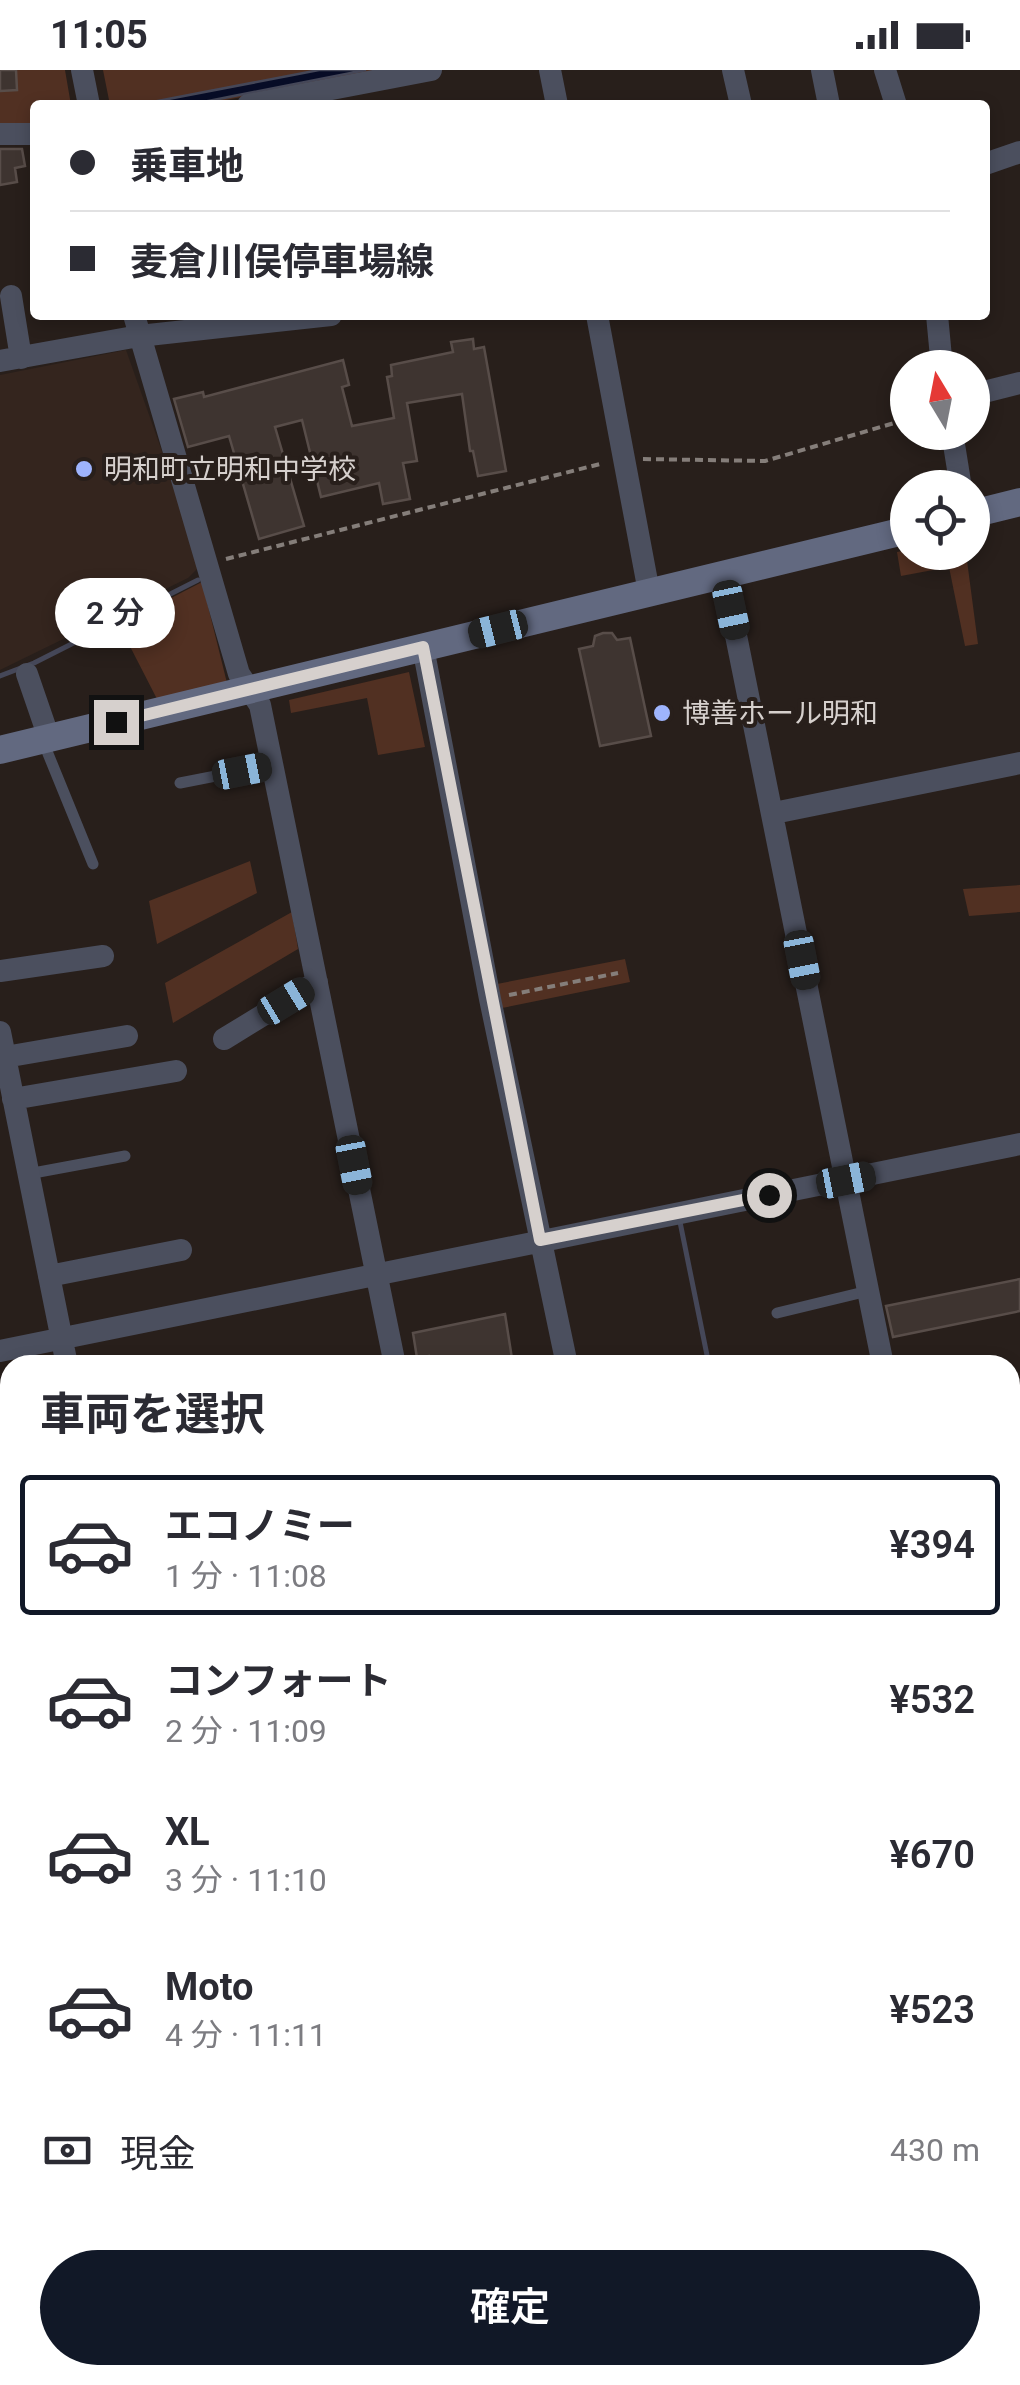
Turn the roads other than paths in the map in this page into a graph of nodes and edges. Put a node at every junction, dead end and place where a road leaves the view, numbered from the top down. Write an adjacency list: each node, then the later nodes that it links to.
1 (82, 70): 7 (street)
2 (431, 70): 8 (street)
3 (550, 70): 9 (street)
4 (733, 70): 10 (street)
5 (822, 70): 11 (street)
6 (885, 70): 12 (street)
7 (88, 100)
8 (274, 100)
9 (556, 100)
10 (740, 100)
11 (828, 100)
12 (894, 100)
13 (0, 134): 14 (street)
14 (30, 134)
15 (1020, 152): 16 (street)
16 (990, 162)
17 (10, 296): 23 (street)
18 (243, 320): 21 (street)
19 (598, 320): 30 (street)
20 (937, 320): 22 (street)
21 (136, 326): 23 (street); 33 (street)
22 (940, 350)
23 (10, 359)
24 (1020, 383): 25 (street)
25 (990, 390)
26 (1020, 502): 27 (main road)
27 (990, 510)
28 (890, 534): 29 (main road)
29 (724, 576): 30 (main road); 39 (street)
30 (649, 592): 31 (main road)
31 (423, 647): 33 (main road); 53 (street)
32 (27, 674): 34 (street)
33 (250, 689): 34 (main road); 37 (street)
34 (46, 739): 35 (main road); 40 (lane)
35 (0, 750)
36 (1020, 763): 39 (street)
37 (272, 765): 38 (lane); 43 (street)
38 (180, 783)
39 (774, 813): 52 (street)
40 (93, 864)
41 (103, 956): 42 (street)
42 (0, 970)
43 (317, 982): 45 (street); 55 (street)
44 (128, 1036): 46 (street)
45 (224, 1039)
46 (2, 1044): 48 (street)
47 (176, 1071): 48 (street)
48 (14, 1099): 51 (street)
49 (1020, 1144): 52 (street)
50 (125, 1156): 51 (lane)
51 (28, 1174): 56 (street)
52 (846, 1180): 53 (street); 57 (street)
53 (540, 1240): 55 (street); 63 (street)
54 (181, 1250): 56 (street)
55 (376, 1275): 59 (street); 62 (street)
56 (49, 1276): 59 (street)
57 (868, 1291): 58 (lane); 64 (street)
58 (777, 1313)
59 (62, 1339): 60 (street); 61 (street)
60 (0, 1351)
61 (65, 1355)
62 (393, 1355)
63 (565, 1355)
64 (881, 1355)

